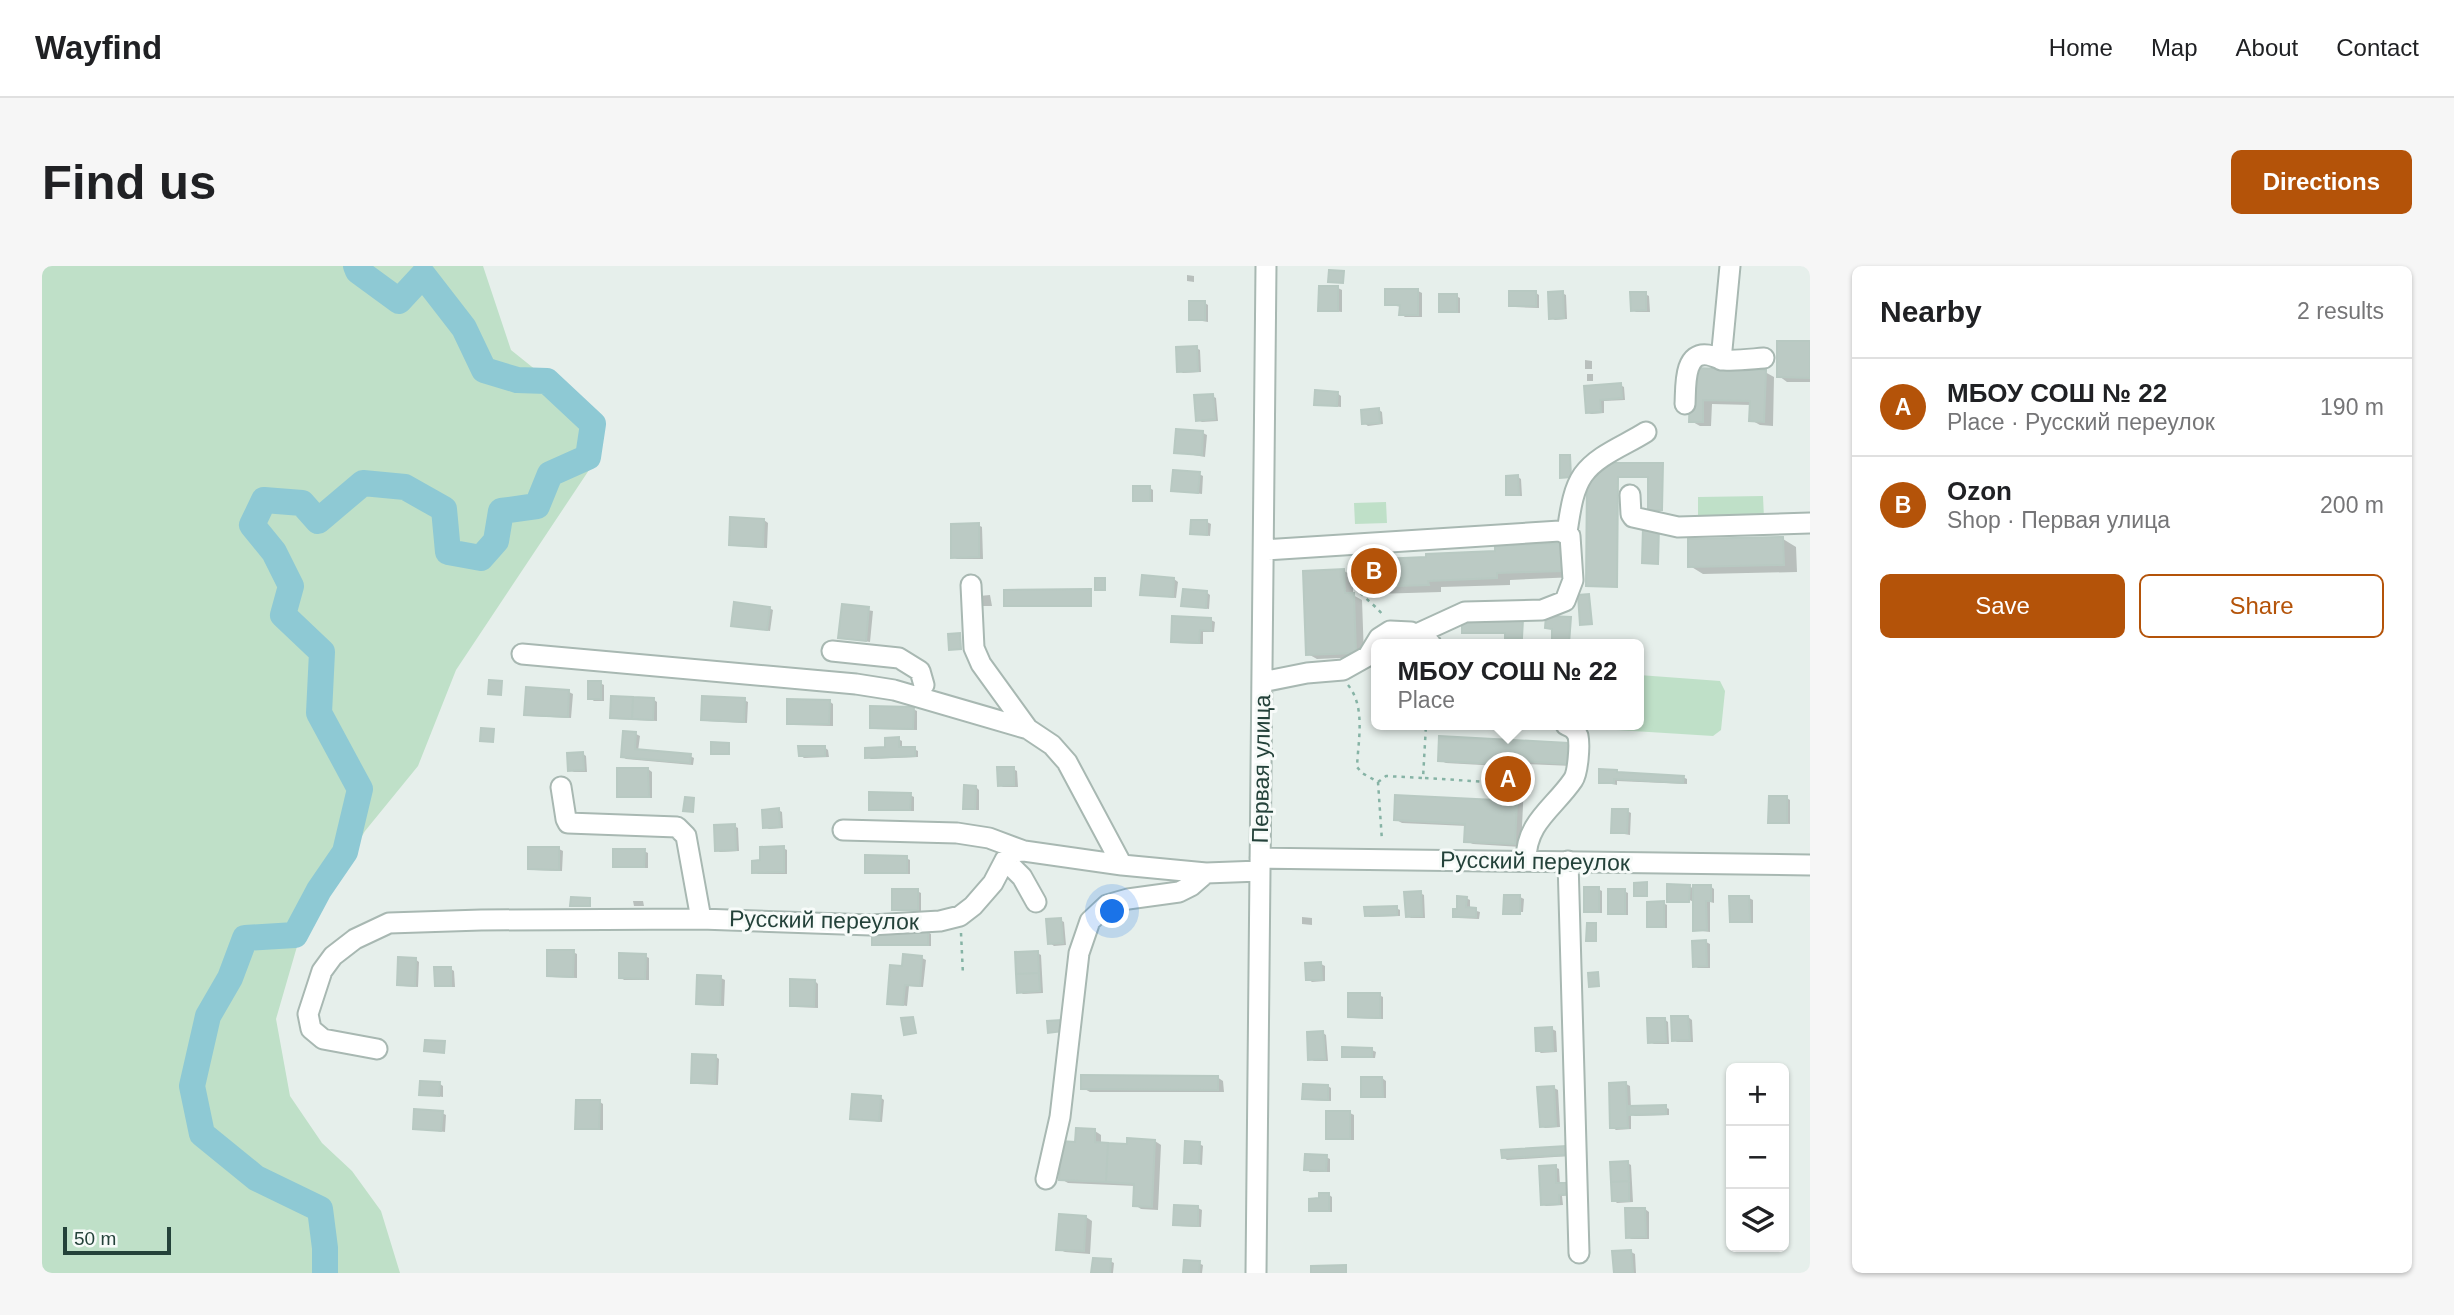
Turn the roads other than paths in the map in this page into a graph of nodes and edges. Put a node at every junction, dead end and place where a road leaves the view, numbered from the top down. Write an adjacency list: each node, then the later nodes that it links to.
1 (1266, 266): 10 (street, Первая улица)
2 (1730, 266): 4 (street)
3 (1764, 358): 4 (street)
4 (1721, 360): 5 (street)
5 (1685, 404)
6 (1646, 432): 9 (street)
7 (1630, 495): 8 (street)
8 (1810, 523)
9 (1567, 532): 10 (street); 13 (street)
10 (1264, 550): 17 (street, Первая улица)
11 (971, 585): 19 (street)
12 (1378, 639): 13 (street)
13 (1424, 639)
14 (832, 651): 18 (street)
15 (1371, 651): 17 (street)
16 (522, 654): 19 (street)
17 (1262, 682): 28 (street, Первая улица)
18 (924, 685)
19 (1028, 729): 27 (street)
20 (1575, 730): 25 (street)
21 (561, 787): 32 (street)
22 (843, 830): 23 (street, Русский переулок)
23 (1024, 851): 24 (street); 27 (street, Русский переулок)
24 (1005, 860): 31 (street); 32 (street, Русский переулок)
25 (1526, 860): 26 (street, Русский переулок); 28 (street, Русский переулок)
26 (1568, 861): 29 (street, Русский переулок); 35 (street)
27 (1122, 864): 30 (street, Русский переулок)
28 (1260, 864): 30 (street, Русский переулок); 36 (street, Первая улица)
29 (1810, 865)
30 (1206, 873): 34 (street)
31 (1036, 902)
32 (701, 919): 33 (street, Русский переулок)
33 (377, 1049)
34 (1046, 1179)
35 (1579, 1253)
36 (1256, 1273)

